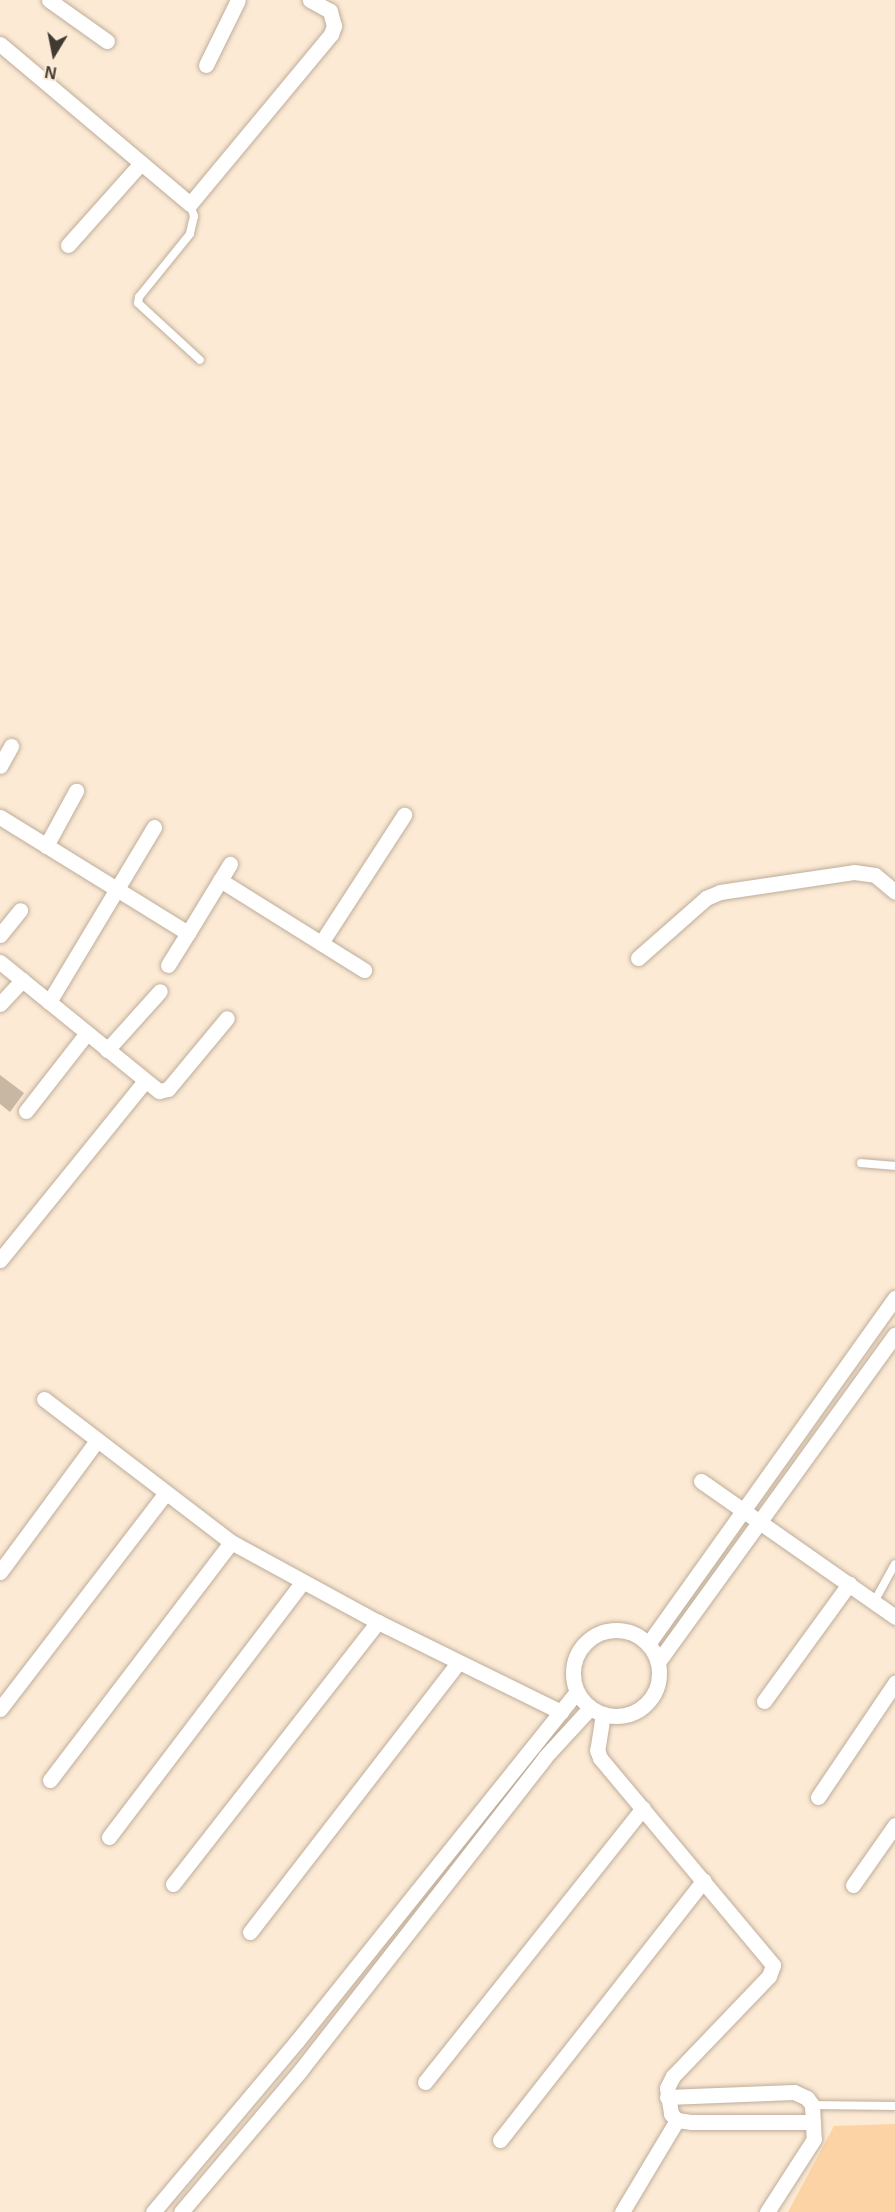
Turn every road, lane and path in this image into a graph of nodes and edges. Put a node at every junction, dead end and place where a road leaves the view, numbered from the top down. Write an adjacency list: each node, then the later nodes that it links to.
1 (49, 0): 4 (street)
2 (238, 0): 6 (street)
3 (310, 0): 8 (street)
4 (107, 41)
5 (0, 44): 7 (street)
6 (206, 65)
7 (141, 163): 8 (street); 9 (street)
8 (190, 204): 10 (lane)
9 (68, 245)
10 (200, 360)
11 (11, 746): 12 (street)
12 (0, 766)
13 (76, 791): 17 (street)
14 (404, 815): 24 (street)
15 (0, 817): 17 (street)
16 (154, 827): 31 (street)
17 (46, 846): 22 (street)
18 (230, 864): 19 (street)
19 (220, 880): 22 (street); 24 (street)
20 (895, 892): 25 (street)
21 (20, 910): 23 (street)
22 (188, 933): 27 (street)
23 (0, 935)
24 (321, 943): 28 (street)
25 (638, 958)
26 (0, 962): 29 (street)
27 (168, 965)
28 (363, 970)
29 (22, 980): 31 (street); 32 (street)
30 (160, 992): 35 (street)
31 (49, 1002): 34 (street)
32 (0, 1004)
33 (227, 1018): 36 (street)
34 (87, 1033): 35 (street); 37 (street)
35 (107, 1050): 36 (street)
36 (144, 1082): 40 (street)
37 (26, 1111)
38 (861, 1163): 39 (lane)
39 (895, 1166)
40 (0, 1260)
41 (895, 1298): 47 (street)
42 (895, 1335): 48 (street)
43 (44, 1399): 44 (street)
44 (96, 1442): 46 (street); 51 (street)
45 (701, 1481): 47 (street)
46 (165, 1494): 49 (street); 63 (street)
47 (744, 1510): 48 (street); 57 (street)
48 (762, 1524): 53 (street); 59 (street)
49 (231, 1542): 52 (street); 66 (street)
50 (895, 1564): 54 (lane)
51 (0, 1572)
52 (302, 1583): 56 (street); 70 (street)
53 (849, 1584): 54 (street); 62 (street)
54 (874, 1602): 55 (street)
55 (895, 1617)
56 (378, 1622): 58 (street); 72 (street)
57 (648, 1644): 59 (street); 61 (street)
58 (459, 1662): 65 (street); 74 (street)
59 (658, 1662): 64 (street)
60 (895, 1683): 67 (street)
61 (577, 1692): 64 (street); 65 (street)
62 (764, 1701)
63 (0, 1709)
64 (597, 1711): 68 (street); 83 (street)
65 (561, 1712): 82 (street)
66 (50, 1780)
67 (818, 1797)
68 (643, 1808): 71 (street); 75 (street)
69 (895, 1825): 73 (street)
70 (109, 1837)
71 (704, 1880): 76 (street); 81 (street)
72 (173, 1884)
73 (853, 1886)
74 (250, 1932)
75 (425, 2082)
76 (667, 2097): 77 (street); 79 (street)
77 (812, 2105): 78 (lane); 80 (street)
78 (895, 2106)
79 (677, 2120): 80 (street); 84 (street)
80 (813, 2122): 85 (street)
81 (500, 2140)
82 (153, 2212)
83 (181, 2212)
84 (622, 2212)
85 (767, 2212)

